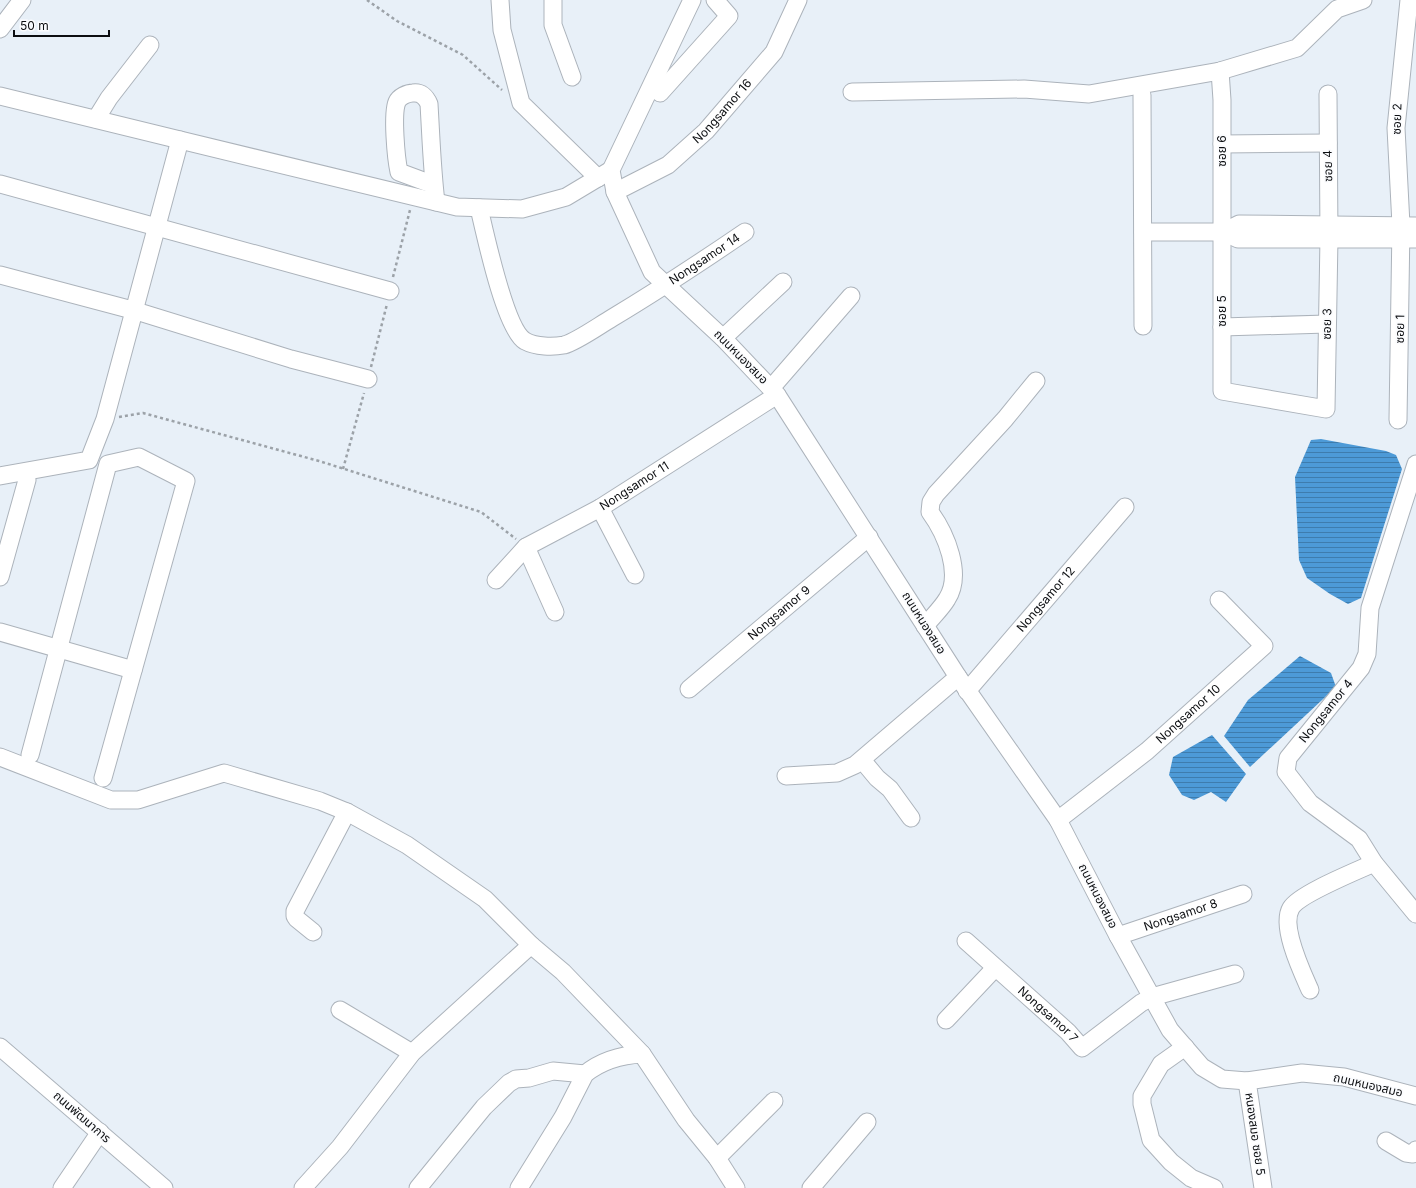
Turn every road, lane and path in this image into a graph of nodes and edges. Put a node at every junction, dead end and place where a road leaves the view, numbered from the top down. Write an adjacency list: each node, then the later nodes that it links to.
1 (22, 0): 10 (street)
2 (367, 0): 19 (path)
3 (500, 0): 19 (street)
4 (552, 0): 13 (street)
5 (715, 0): 15 (street)
6 (798, 0): 27 (street, Nongsamor 16)
7 (1363, 0): 12 (street)
8 (1409, 0): 36 (street, ซอย 2)
9 (689, 3): 24 (street)
10 (0, 29)
11 (150, 45): 20 (street)
12 (1220, 70): 14 (street); 23 (street, ซอย 6)
13 (572, 77)
14 (852, 92)
15 (660, 93)
16 (1328, 94): 22 (street, ซอย 4)
17 (1142, 95): 34 (street)
18 (0, 96): 20 (street)
19 (521, 103): 24 (street)
20 (96, 119): 21 (street)
21 (180, 140): 28 (street); 31 (street)
22 (1328, 143): 23 (street); 32 (street, ซอย 4)
23 (1222, 144): 35 (street, ซอย 6)
24 (605, 174): 27 (street, ถนนหนองสมอ); 30 (street)
25 (0, 184): 31 (street)
26 (434, 185): 26 (street); 29 (street)
27 (615, 192): 39 (street, ถนนหนองสมอ)
28 (414, 198): 29 (street); 40 (path)
29 (436, 202): 30 (street)
30 (479, 208): 39 (street, Nongsamor 14)
31 (158, 227): 40 (street); 42 (street)
32 (1329, 231): 35 (street); 36 (street); 43 (street, ซอย 3)
33 (745, 232): 39 (street, Nongsamor 14)
34 (1143, 232): 35 (street); 44 (street)
35 (1223, 232): 45 (street, ซอย 5)
36 (1409, 232): 52 (street, ซอย 1)
37 (0, 275): 42 (street)
38 (783, 282): 46 (street)
39 (666, 286): 46 (street, ถนนหนองสมอ)
40 (390, 291): 47 (path)
41 (851, 296): 49 (street, Nongsamor 11)
42 (136, 311): 47 (street); 51 (street)
43 (1327, 324): 45 (street); 50 (street, ซอย 3)
44 (1143, 326)
45 (1222, 326): 50 (street, ซอย 5)
46 (724, 338): 49 (street, ถนนหนองสมอ)
47 (368, 378): 54 (path)
48 (1036, 381): 66 (street)
49 (774, 391): 58 (street, Nongsamor 11); 59 (street, ถนนหนองสมอ)
50 (1222, 391)
51 (105, 419): 54 (path); 55 (street)
52 (1398, 420)
53 (1416, 464): 81 (street, Nongsamor 4)
54 (343, 469): 60 (path)
55 (0, 476)
56 (27, 480): 62 (street)
57 (1124, 507): 72 (street, Nongsamor 12)
58 (600, 508): 60 (street, Nongsamor 11); 61 (street)
59 (869, 537): 66 (street, ถนนหนองสมอ); 71 (street, Nongsamor 9)
60 (526, 547): 63 (street, Nongsamor 11); 65 (street)
61 (634, 576)
62 (0, 577)
63 (496, 580)
64 (1219, 600): 80 (street, Nongsamor 10)
65 (555, 612)
66 (925, 626): 70 (street, ถนนหนองสมอ)
67 (0, 632): 68 (street)
68 (59, 649): 69 (street); 69 (street); 73 (street)
69 (133, 670): 77 (street)
70 (958, 677): 72 (street, ถนนหนองสมอ); 75 (street)
71 (689, 689)
72 (968, 691): 80 (street, ถนนหนองสมอ)
73 (30, 755)
74 (0, 757): 78 (street)
75 (862, 760): 76 (street); 79 (street)
76 (786, 776)
77 (103, 778)
78 (347, 812): 84 (street); 87 (street)
79 (911, 818)
80 (1058, 820): 85 (street, ถนนหนองสมอ)
81 (1374, 863): 83 (street, Nongsamor 4); 90 (street)
82 (1243, 894): 85 (street, Nongsamor 8)
83 (1416, 914)
84 (313, 932)
85 (1118, 936): 91 (street, ถนนหนองสมอ)
86 (966, 941): 88 (street, Nongsamor 7)
87 (530, 945): 96 (street); 97 (street)
88 (995, 968): 91 (street, Nongsamor 7); 93 (street)
89 (1235, 974): 91 (street)
90 (1310, 990)
91 (1152, 997): 95 (street, ถนนหนองสมอ)
92 (340, 1010): 96 (street)
93 (946, 1020)
94 (0, 1047): 103 (street, ถนนพัฒนาการ)
95 (1185, 1047): 99 (street, ถนนหนองสมอ); 114 (street)
96 (412, 1052): 109 (street)
97 (642, 1054): 98 (street); 106 (street)
98 (585, 1074): 110 (street); 111 (street)
99 (1247, 1081): 100 (street, ถนนหนองสมอ); 115 (street, หนองสมอ ซอย 5)
100 (1416, 1096)
101 (774, 1101): 106 (street)
102 (867, 1122): 113 (street)
103 (100, 1132): 107 (street); 108 (street, ถนนพัฒนาการ)
104 (1386, 1141): 105 (street)
105 (1416, 1150)
106 (717, 1158): 112 (street)
107 (62, 1188)
108 (164, 1188)
109 (303, 1188)
110 (418, 1188)
111 (519, 1188)
112 (736, 1188)
113 (811, 1188)
114 (1214, 1188)
115 (1263, 1188)

